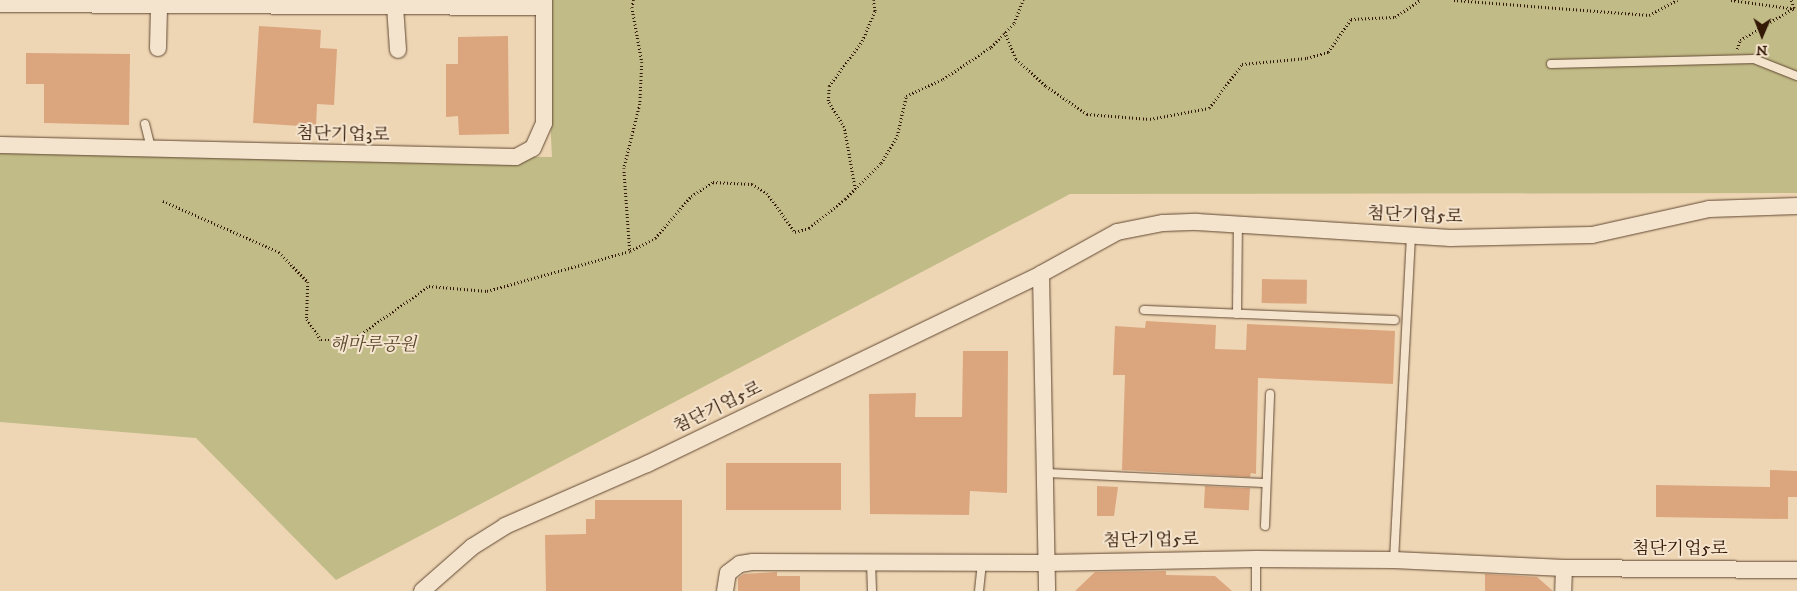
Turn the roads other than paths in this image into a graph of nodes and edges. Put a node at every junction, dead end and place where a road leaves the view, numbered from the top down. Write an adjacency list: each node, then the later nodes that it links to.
1 (394, 3): 2 (street); 4 (street); 6 (street)
2 (544, 3): 11 (street, 첨단기업3로)
3 (0, 4): 4 (street)
4 (159, 6): 5 (street)
5 (158, 48)
6 (398, 50)
7 (1551, 64): 8 (lane)
8 (1797, 76)
9 (145, 124): 11 (lane)
10 (0, 145): 11 (street, 첨단기업3로)
11 (151, 148)
12 (1797, 206): 14 (street, 첨단기업5로)
13 (1238, 224): 14 (street, 첨단기업5로); 15 (street, 첨단기업5로); 17 (lane)
14 (1411, 237): 25 (lane)
15 (1041, 274): 20 (street); 30 (street, 첨단기업5로)
16 (1144, 310): 17 (lane)
17 (1237, 314): 18 (lane)
18 (1394, 320)
19 (1270, 394): 21 (lane)
20 (1045, 473): 21 (lane); 27 (street)
21 (1265, 484): 22 (lane)
22 (1265, 526)
23 (1256, 558): 25 (street, 첨단기업5로); 27 (street, 첨단기업5로); 35 (lane)
24 (872, 560): 26 (street, 첨단기업5로); 31 (street, 첨단기업5로); 32 (lane)
25 (1394, 560): 28 (street, 첨단기업5로)
26 (982, 562): 27 (street, 첨단기업5로); 33 (lane)
27 (1046, 563): 34 (street)
28 (1564, 568): 29 (street, 첨단기업5로); 36 (street)
29 (1797, 570)
30 (422, 591)
31 (725, 591)
32 (872, 591)
33 (979, 591)
34 (1047, 591)
35 (1256, 591)
36 (1563, 591)

